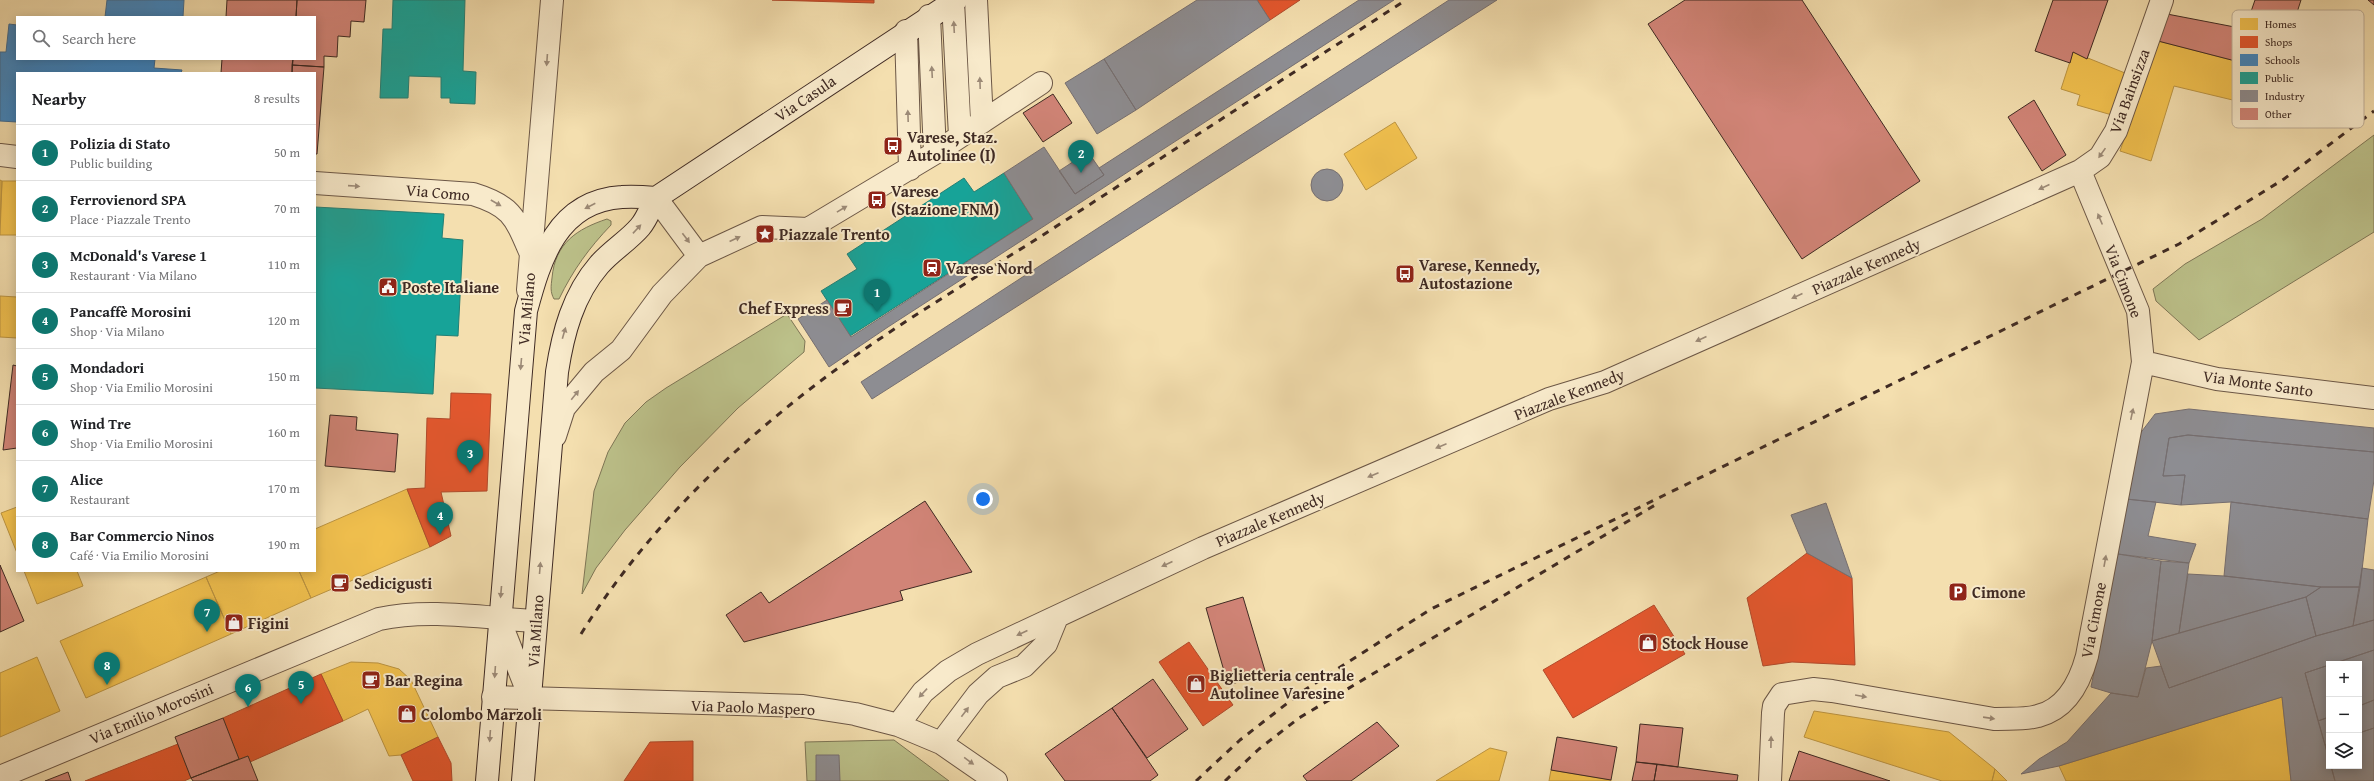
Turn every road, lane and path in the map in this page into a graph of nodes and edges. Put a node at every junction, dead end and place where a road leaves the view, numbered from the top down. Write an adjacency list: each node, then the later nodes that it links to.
1 (552, 0): 17 (street, Via Milano, one-way to 17)
2 (976, 0): 8 (street, one-way to 2)
3 (2162, 0): 14 (street, Via Bainsizza, one-way to 14)
4 (954, 1): 5 (street, Via Casula); 9 (street, one-way to 4)
5 (929, 16): 6 (street, Via Casula); 10 (street, one-way to 5)
6 (906, 31): 13 (street, one-way to 6); 16 (street, Via Casula)
7 (1041, 83): 8 (street)
8 (982, 122): 9 (street)
9 (960, 136): 10 (street)
10 (935, 153): 13 (street)
11 (0, 156): 12 (street)
12 (16, 157)
13 (910, 169): 18 (street, one-way to 13)
14 (2080, 171): 20 (street, Via Cimone, one-way to 14); 24 (street, Piazzale Kennedy, one-way to 24)
15 (316, 183): 17 (street, Via Como, one-way to 17)
16 (656, 198): 18 (street, one-way to 18); 19 (street, one-way to 19); 21 (street, Via Casula, one-way to 16)
17 (531, 255): 19 (street, Via Milano)
18 (699, 256): 23 (street, one-way to 18)
19 (526, 311): 25 (street, Via Milano, one-way to 25)
20 (2143, 362): 22 (street, Via Monte Santo); 35 (street, Via Cimone, one-way to 20)
21 (557, 372): 23 (street, Via Milano)
22 (2374, 398)
23 (549, 456): 26 (street, Via Milano, one-way to 23)
24 (1057, 617): 29 (street, Piazzale Kennedy, one-way to 29); 30 (street, one-way to 24)
25 (499, 619): 26 (street, Via Emilio Morosini); 27 (street, Via Milano, one-way to 27); 28 (street, Via Milano); 31 (street, Via Emilio Morosini)
26 (535, 621): 28 (street, Via Milano)
27 (493, 698): 28 (street, Via Paolo Maspero); 32 (street, Via Milano, one-way to 32)
28 (531, 700): 29 (street, Via Paolo Maspero); 33 (street, Via Milano)
29 (898, 725): 30 (street, Via Paolo Maspero)
30 (941, 743): 34 (street, Via Paolo Maspero, one-way to 34)
31 (0, 777)
32 (487, 781)
33 (523, 781)
34 (996, 781)
35 (1770, 781)

